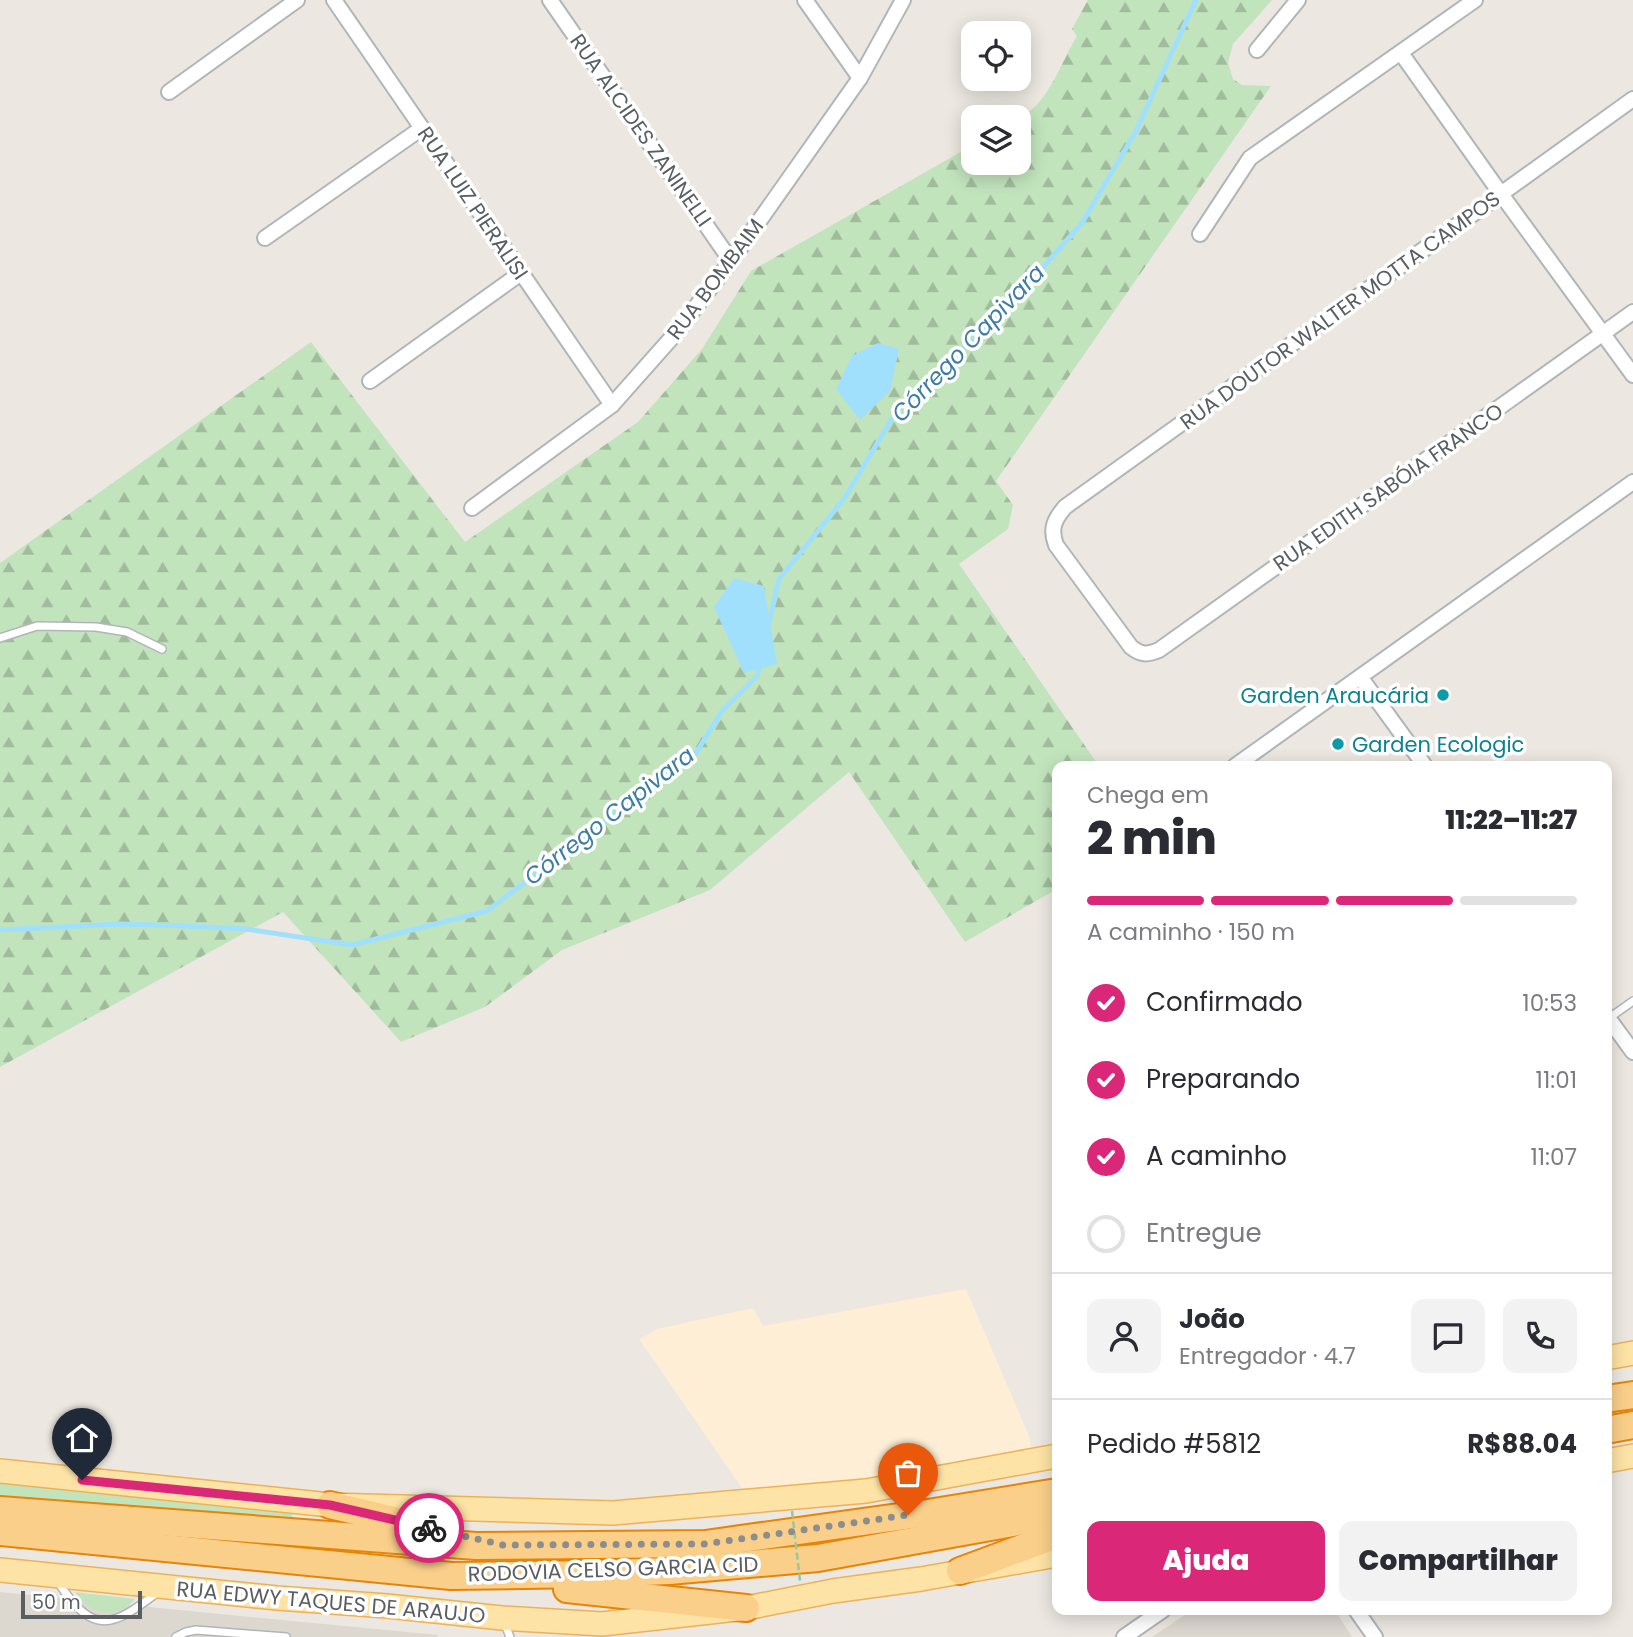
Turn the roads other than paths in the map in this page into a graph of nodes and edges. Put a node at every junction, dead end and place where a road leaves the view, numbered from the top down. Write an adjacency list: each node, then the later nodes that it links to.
1 (297, 0): 11 (street)
2 (334, 0): 13 (street, RUA LUIZ PIERALISI)
3 (550, 0): 17 (street, RUA ALCIDES ZANINELLI)
4 (805, 0): 10 (street)
5 (903, 0): 10 (street, RUA BOMBAIM)
6 (1298, 0): 8 (street)
7 (1475, 0): 9 (street)
8 (1257, 50)
9 (1401, 53): 14 (street); 15 (street)
10 (860, 78): 17 (street, RUA BOMBAIM)
11 (169, 92)
12 (1633, 99): 14 (street, RUA DOUTOR WALTER MOTTA CAMPOS)
13 (422, 128): 16 (street); 18 (street, RUA LUIZ PIERALISI)
14 (1500, 194): 20 (street); 28 (street, RUA DOUTOR WALTER MOTTA CAMPOS)
15 (1200, 234)
16 (265, 237)
17 (732, 261): 23 (street, RUA BOMBAIM)
18 (521, 273): 22 (street); 23 (street, RUA LUIZ PIERALISI)
19 (1633, 312): 20 (street, RUA EDITH SABÓIA FRANCO)
20 (1603, 334): 21 (street); 28 (street, RUA EDITH SABÓIA FRANCO)
21 (1633, 375)
22 (370, 381)
23 (612, 405): 25 (street, RUA BOMBAIM)
24 (1633, 482): 29 (street)
25 (472, 508)
26 (0, 638): 27 (lane)
27 (162, 649)
28 (1139, 653)
29 (1360, 678): 30 (street); 31 (street)
30 (1242, 761)
31 (1421, 761)
32 (1633, 1001): 33 (lane)
33 (1612, 1014)
34 (1612, 1022): 35 (street)
35 (1633, 1052)
36 (1633, 1353): 37 (main road)
37 (1612, 1357)
38 (1633, 1395): 39 (highway)
39 (1612, 1398)
40 (1633, 1425): 41 (highway)
41 (1612, 1429)
42 (1633, 1456): 44 (main road)
43 (1052, 1457): 47 (main road)
44 (1612, 1460)
45 (0, 1471): 47 (main road)
46 (1052, 1493): 52 (highway, RODOVIA CELSO GARCIA CID)
47 (330, 1505): 52 (highway)
48 (0, 1510): 52 (highway, RODOVIA CELSO GARCIA CID)
49 (1052, 1516): 57 (highway, RODOVIA CELSO GARCIA CID)
50 (0, 1532): 57 (highway, RODOVIA CELSO GARCIA CID)
51 (1052, 1537): 55 (highway)
52 (503, 1545)
53 (1052, 1556): 55 (main road, RUA EDWY TAQUES DE ARAUJO)
54 (0, 1570): 56 (main road, RUA EDWY TAQUES DE ARAUJO)
55 (960, 1571): 59 (main road, RUA EDWY TAQUES DE ARAUJO)
56 (54, 1576): 58 (main road, RUA EDWY TAQUES DE ARAUJO); 58 (lane)
57 (451, 1576): 59 (highway)
58 (165, 1587): 62 (main road, RUA EDWY TAQUES DE ARAUJO)
59 (747, 1608): 62 (main road, RUA EDWY TAQUES DE ARAUJO)
60 (1156, 1615): 65 (street)
61 (1359, 1615): 66 (street)
62 (506, 1628)
63 (176, 1637): 64 (lane)
64 (286, 1637)
65 (1124, 1637)
66 (1374, 1637)

